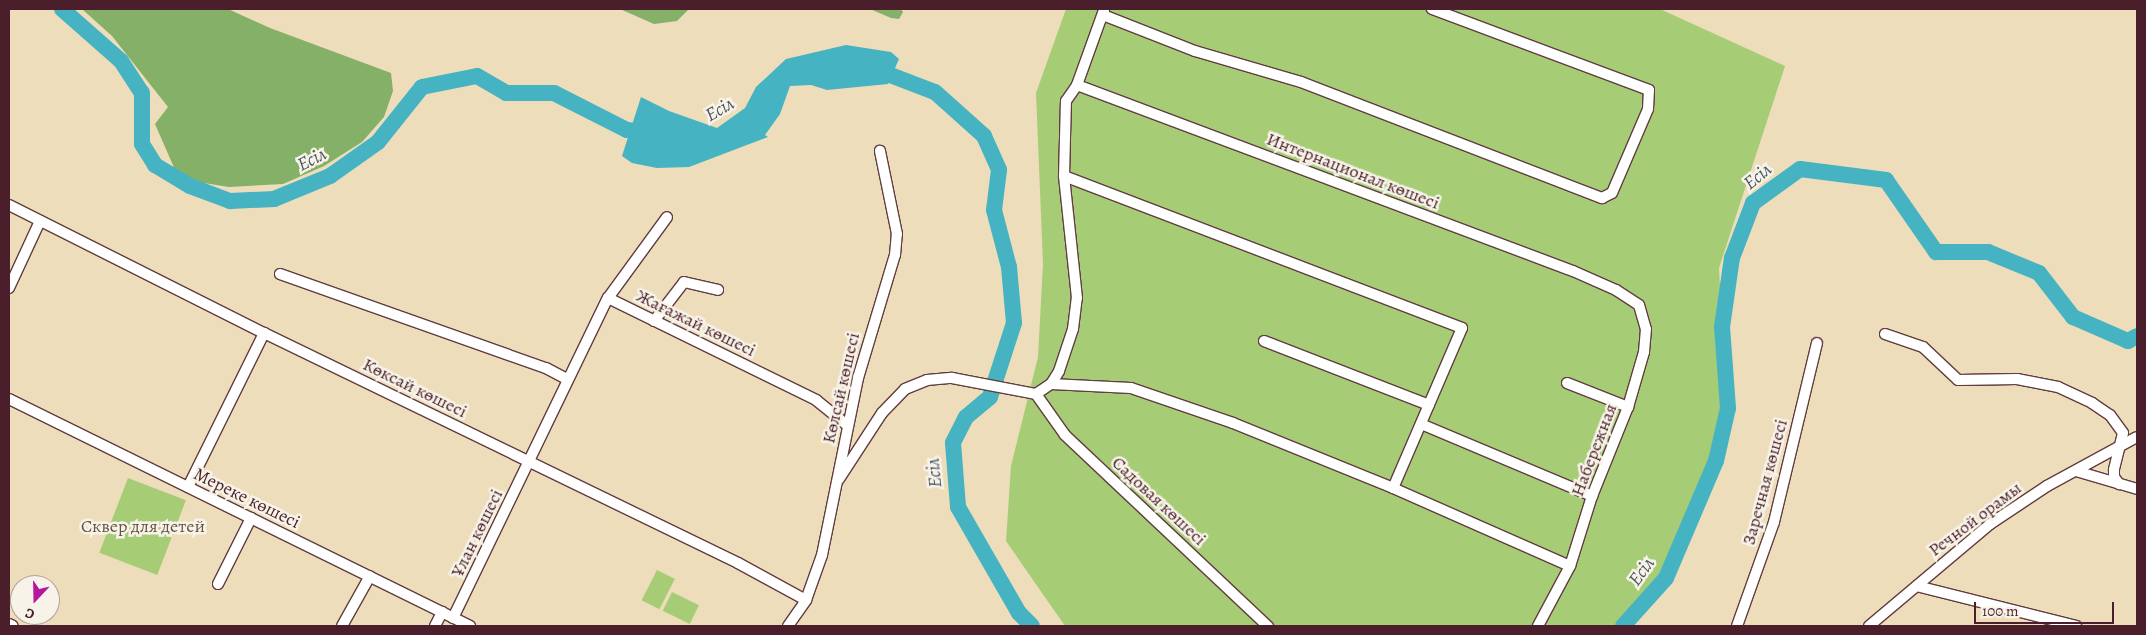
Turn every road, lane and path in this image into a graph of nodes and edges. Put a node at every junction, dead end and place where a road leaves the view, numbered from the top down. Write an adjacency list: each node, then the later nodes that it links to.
1 (1432, 9): 2 (street)
2 (1104, 12): 3 (street)
3 (1077, 85): 5 (street); 12 (street, Интернационал көшесі)
4 (880, 151): 27 (street, Көлсай көшесі)
5 (1064, 176): 20 (street); 24 (street)
6 (9, 205): 8 (street, Көксай көшесі)
7 (666, 217): 13 (street)
8 (40, 221): 10 (street); 15 (street, Көксай көшесі)
9 (280, 274): 19 (street)
10 (9, 288)
11 (718, 290): 14 (street)
12 (1616, 290): 25 (street, Набережная)
13 (608, 298): 14 (street, Жағажай көшесі); 19 (street, Жағажай көшесі)
14 (654, 320): 27 (street, Жағажай көшесі)
15 (264, 333): 30 (street, Көксай көшесі); 34 (street)
16 (1885, 334): 29 (street)
17 (1264, 340): 24 (street)
18 (1817, 344): 54 (street, Заречная көшесі)
19 (567, 379): 30 (street, Жағажай көшесі)
20 (1051, 384): 22 (street); 35 (street)
21 (1567, 384): 25 (street)
22 (1036, 394): 32 (street); 52 (street, Садовая көшесі)
23 (9, 399): 34 (street, Мереке көшесі)
24 (1429, 405): 26 (street)
25 (1628, 407): 37 (street, Набережная)
26 (1421, 424): 35 (street); 37 (street)
27 (847, 426): 32 (street, Көлсай көшесі)
28 (2137, 437): 29 (street, Речной орамы)
29 (2122, 445): 31 (street, Речной орамы); 33 (street)
30 (530, 462): 43 (street, Көксай көшесі); 45 (street, Ұлан көшесі)
31 (2076, 472): 33 (street); 42 (street, Речной орамы)
32 (840, 479): 43 (street, Көлсай көшесі)
33 (2119, 484): 36 (street)
34 (188, 487): 38 (street, Мереке көшесі)
35 (1393, 488): 39 (street)
36 (2137, 489)
37 (1592, 496): 39 (street, Набережная)
38 (251, 518): 40 (street, Мереке көшесі); 41 (street)
39 (1570, 566): 53 (street, Набережная)
40 (370, 576): 44 (street, Мереке көшесі); 48 (street)
41 (218, 584)
42 (1917, 586): 55 (street, Речной орамы); 56 (street)
43 (806, 600): 51 (street, Көлсай көшесі)
44 (442, 612): 45 (street, Мереке көшесі); 49 (street)
45 (453, 618): 50 (street, Мереке көшесі)
46 (9, 624): 47 (street)
47 (13, 626)
48 (342, 626)
49 (435, 626)
50 (470, 626)
51 (788, 626)
52 (1268, 626)
53 (1538, 626)
54 (1737, 626)
55 (1869, 626)
56 (2076, 626)

